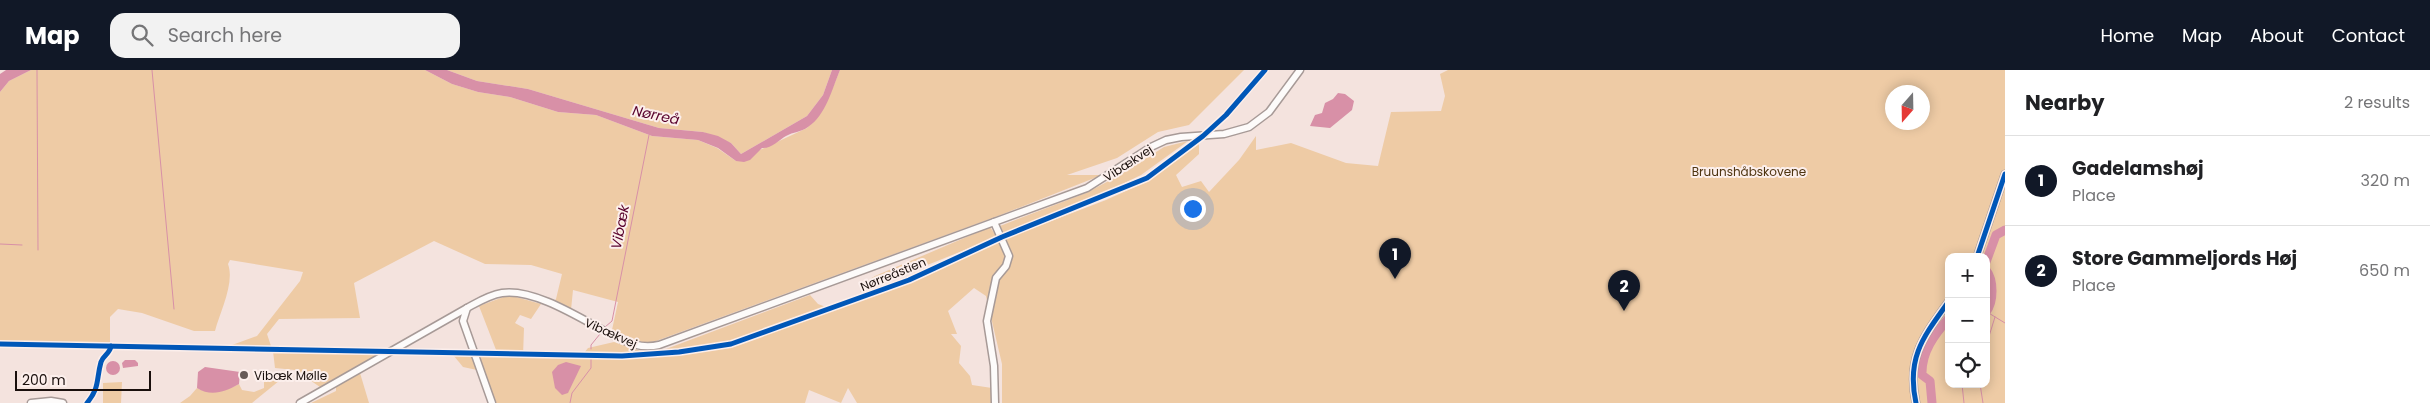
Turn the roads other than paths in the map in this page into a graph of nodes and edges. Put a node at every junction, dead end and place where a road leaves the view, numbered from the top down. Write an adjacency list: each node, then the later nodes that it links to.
1 (1300, 70): 3 (street, Vibækvej)
2 (2005, 174): 4 (street)
3 (994, 222): 6 (street, Vibækvej); 13 (street)
4 (1979, 253)
5 (1945, 306): 14 (street)
6 (467, 308): 7 (street, Vibækvej); 8 (street)
7 (451, 317): 8 (street); 11 (street, Vibækvej)
8 (463, 321): 12 (street)
9 (31, 403): 10 (street)
10 (63, 403)
11 (300, 403)
12 (492, 403)
13 (996, 403)
14 (1916, 403)

